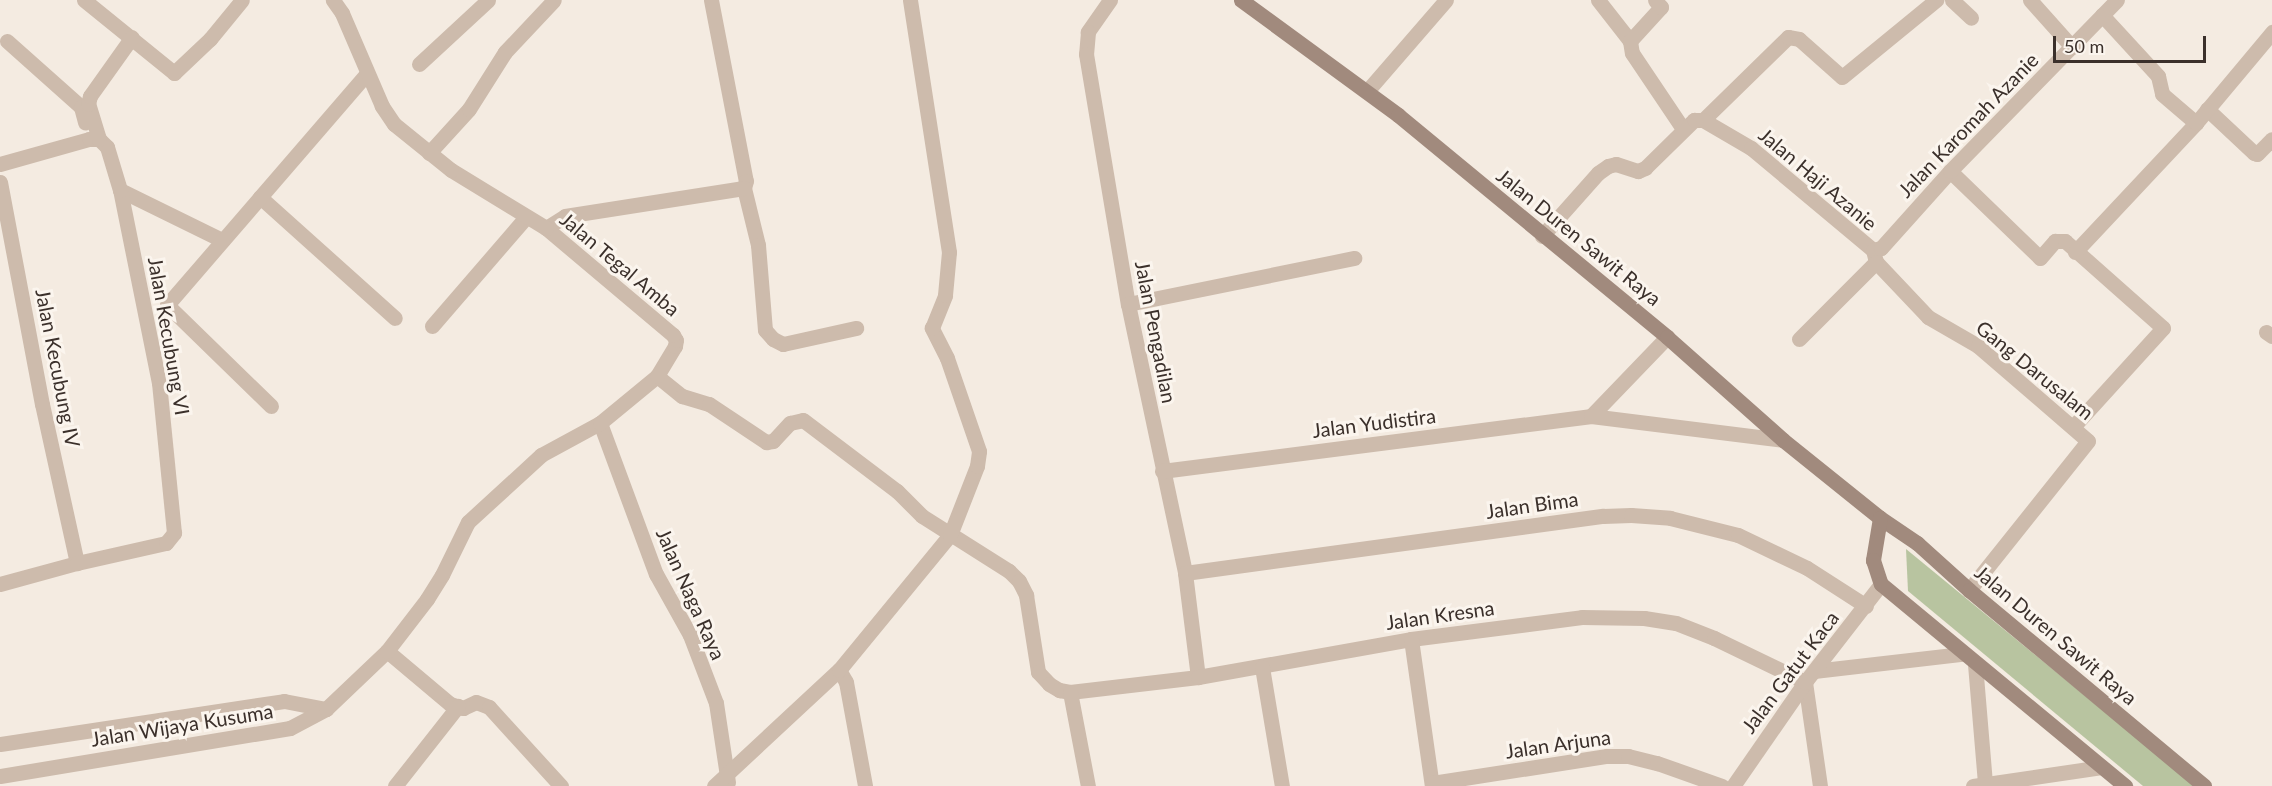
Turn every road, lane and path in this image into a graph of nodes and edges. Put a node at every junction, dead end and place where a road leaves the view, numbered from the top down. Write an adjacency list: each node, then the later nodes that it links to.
1 (84, 0): 20 (street)
2 (242, 0): 20 (street)
3 (333, 0): 25 (street, Jalan Tegal Amba)
4 (488, 0): 24 (street)
5 (554, 0): 33 (street)
6 (711, 0): 37 (street)
7 (910, 0): 61 (street)
8 (1110, 0): 47 (street, Jalan Pengadilan)
9 (1241, 0): 26 (street, Jalan Duren Sawit Raya)
10 (1446, 0): 26 (street)
11 (1598, 0): 22 (street)
12 (1655, 0): 22 (street)
13 (1936, 0): 28 (street)
14 (1952, 0): 18 (street)
15 (2030, 0): 23 (street)
16 (2117, 0): 17 (street, Jalan Karomah Azanie)
17 (2102, 15): 23 (street, Jalan Karomah Azanie); 29 (street)
18 (1971, 18)
19 (2272, 32): 27 (street)
20 (132, 37): 31 (street)
21 (7, 41): 31 (street)
22 (1630, 41): 30 (street)
23 (2072, 47): 35 (street, Jalan Karomah Azanie)
24 (419, 64)
25 (367, 73): 33 (street, Jalan Tegal Amba); 39 (street)
26 (1368, 90): 42 (street, Jalan Duren Sawit Raya)
27 (2207, 109): 29 (street); 32 (street)
28 (1703, 120): 30 (street); 45 (street, Jalan Haji Azanie)
29 (2196, 123): 44 (street)
30 (1683, 129): 42 (street)
31 (94, 139): 34 (street); 38 (street, Jalan Kecubung VI)
32 (2272, 139)
33 (429, 153): 40 (street, Jalan Tegal Amba)
34 (0, 164)
35 (1950, 171): 44 (street); 45 (street, Jalan Karomah Azanie)
36 (0, 182): 62 (street, Jalan Kecubung IV)
37 (744, 189): 41 (street); 50 (street)
38 (120, 190): 43 (street); 62 (street, Jalan Kecubung VI)
39 (260, 197): 43 (street); 48 (street)
40 (526, 217): 41 (street, Jalan Tegal Amba); 49 (street)
41 (546, 228): 53 (street, Jalan Tegal Amba)
42 (1542, 236): 51 (street, Jalan Duren Sawit Raya)
43 (222, 240): 54 (street)
44 (2075, 252): 57 (street)
45 (1875, 256): 52 (street, Jalan Karomah Azanie); 57 (street, Gang Darusalam)
46 (1354, 258): 47 (street)
47 (1128, 304): 59 (street, Jalan Pengadilan)
48 (395, 318)
49 (432, 326)
50 (856, 328)
51 (1667, 337): 55 (street); 58 (street, Jalan Duren Sawit Raya)
52 (1799, 339)
53 (657, 376): 56 (street, Jalan Tegal Amba); 61 (street)
54 (270, 406)
55 (1591, 416): 58 (street, Jalan Yudistira); 59 (street, Jalan Yudistira)
56 (600, 423): 69 (street, Jalan Tegal Amba); 82 (street, Jalan Naga Raya)
57 (2073, 427): 66 (street, Gang Darusalam)
58 (1783, 440): 60 (street, Jalan Duren Sawit Raya)
59 (1162, 471): 63 (street, Jalan Pengadilan)
60 (1880, 518): 65 (street); 66 (street, Jalan Duren Sawit Raya)
61 (950, 536): 73 (street); 76 (street)
62 (77, 563): 64 (street)
63 (1185, 573): 67 (street, Jalan Bima); 74 (street, Jalan Pengadilan)
64 (0, 584)
65 (1881, 584): 67 (street, Jalan Gatut Kaca); 70 (street)
66 (1969, 590): 96 (street, Jalan Duren Sawit Raya)
67 (1866, 606): 75 (street, Jalan Gatut Kaca)
68 (1411, 639): 72 (street, Jalan Kresna); 75 (street, Jalan Kresna); 85 (street)
69 (387, 651): 77 (street); 78 (street, Jalan Tegal Amba)
70 (1962, 654): 71 (street); 75 (street)
71 (1975, 664): 80 (street); 86 (street)
72 (1262, 667): 74 (street, Jalan Kresna); 92 (street)
73 (839, 670): 82 (street); 90 (street)
74 (1198, 677): 76 (street, Jalan Kresna)
75 (1810, 677): 94 (street, Jalan Gatut Kaca); 95 (street)
76 (1070, 692): 91 (street)
77 (458, 706): 87 (street); 88 (street)
78 (326, 709): 79 (street, Jalan Wijaya Kusuma); 81 (street, Jalan Wijaya Kusuma)
79 (0, 744)
80 (2103, 767): 83 (street); 84 (street)
81 (0, 776)
82 (728, 781): 89 (street)
83 (2119, 783)
84 (2005, 784): 86 (street)
85 (1432, 785): 93 (street, Jalan Arjuna)
86 (1979, 785)
87 (395, 786)
88 (561, 786)
89 (714, 786)
90 (865, 786)
91 (1088, 786)
92 (1282, 786)
93 (1722, 786)
94 (1733, 786)
95 (1820, 786)
96 (2204, 786)

